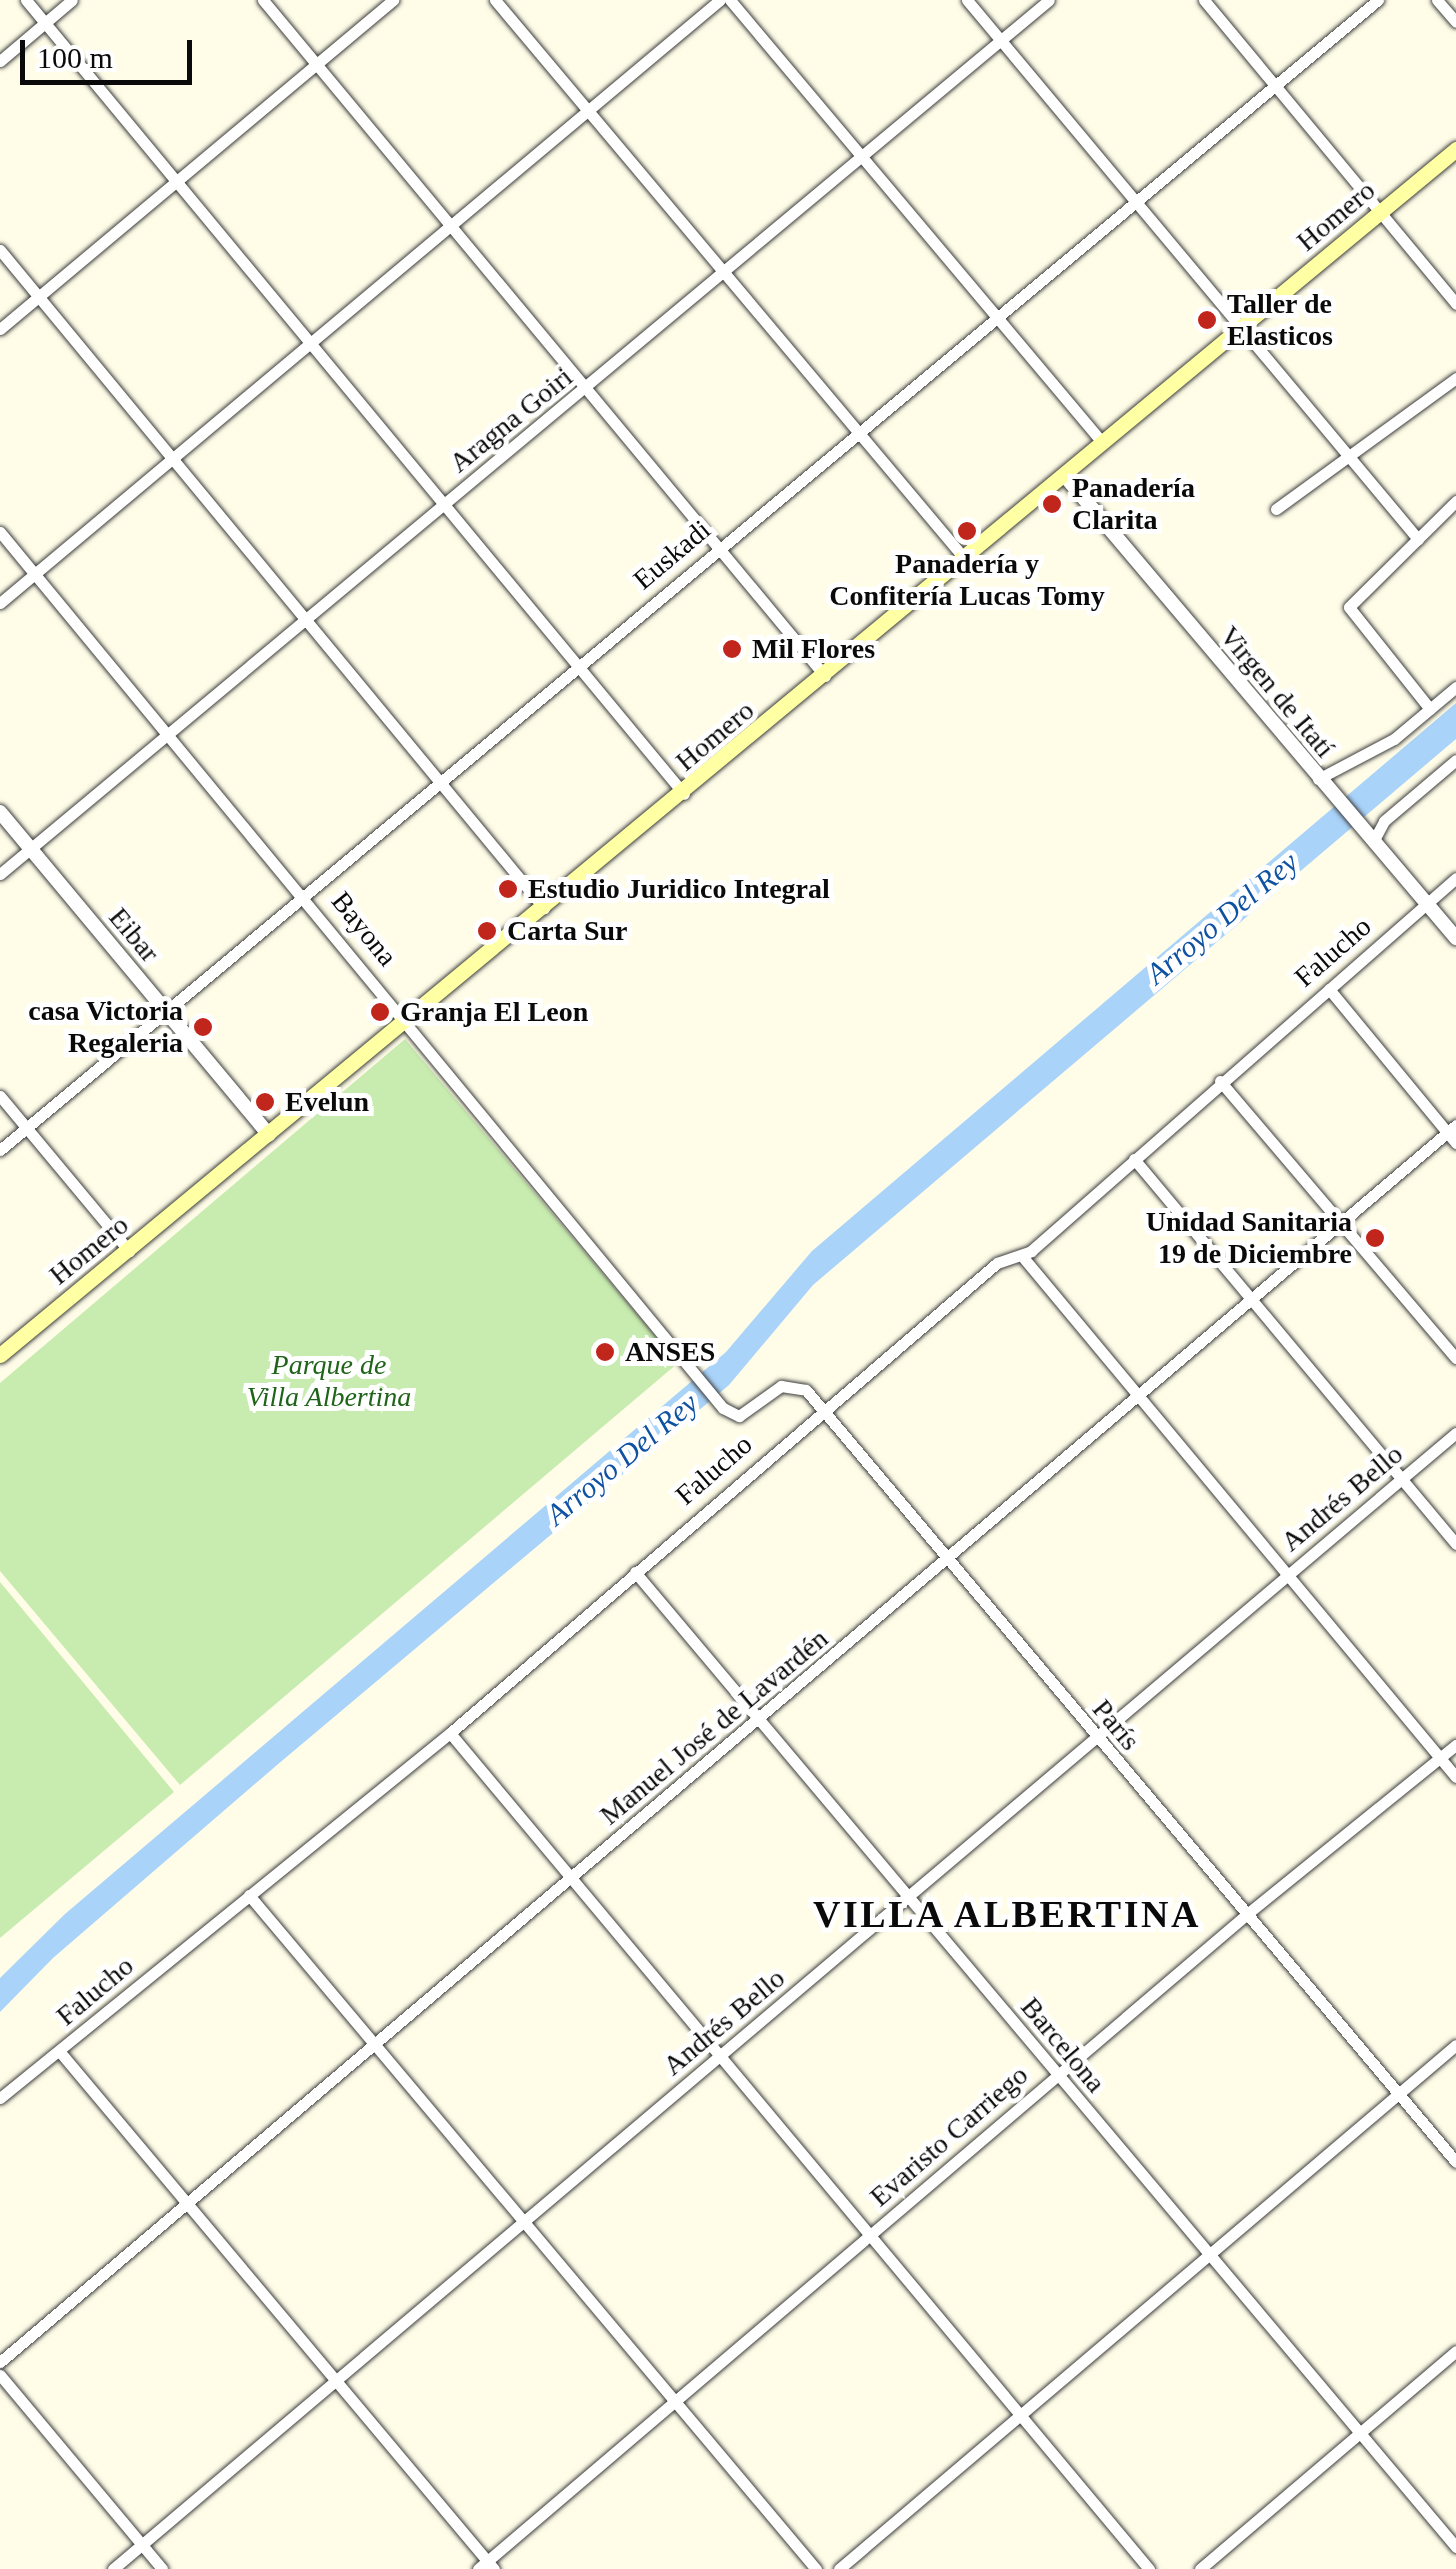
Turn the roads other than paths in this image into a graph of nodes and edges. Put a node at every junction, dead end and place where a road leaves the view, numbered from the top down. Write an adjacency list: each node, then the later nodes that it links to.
1 (26, 0): 14 (street)
2 (72, 0): 14 (street)
3 (263, 0): 17 (street)
4 (392, 0): 17 (street)
5 (496, 0): 19 (street)
6 (720, 0): 19 (street)
7 (730, 0): 21 (street)
8 (967, 0): 15 (street)
9 (1049, 0): 15 (street, Aragna Goiri)
10 (1204, 0): 18 (street)
11 (1378, 0): 18 (street, Euskadi)
12 (1437, 0): 13 (street)
13 (1456, 22)
14 (44, 23): 16 (street); 22 (street)
15 (1001, 40): 21 (street, Aragna Goiri); 23 (street)
16 (0, 60)
17 (316, 60): 22 (street); 25 (street)
18 (1275, 84): 23 (street, Euskadi); 24 (street)
19 (588, 109): 25 (street); 27 (street)
20 (1456, 149): 24 (main road, Homero)
21 (864, 154): 27 (street, Aragna Goiri); 30 (street)
22 (178, 180): 28 (street); 33 (street)
23 (1134, 201): 30 (street, Euskadi); 31 (street)
24 (1380, 212): 29 (street); 31 (main road, Homero)
25 (452, 226): 33 (street); 35 (street)
26 (0, 250): 28 (street)
27 (725, 271): 35 (street, Aragna Goiri); 36 (street)
28 (39, 297): 32 (street); 38 (street)
29 (1456, 304)
30 (997, 315): 36 (street, Euskadi); 37 (street)
31 (1240, 328): 37 (main road, Homero); 39 (street)
32 (0, 329)
33 (311, 345): 38 (street); 42 (street)
34 (1456, 378): 39 (street)
35 (588, 390): 42 (street, Aragna Goiri); 46 (street)
36 (856, 430): 46 (street, Euskadi); 47 (street)
37 (1102, 442): 40 (main road, Homero)
38 (174, 456): 48 (street); 50 (street)
39 (1350, 456): 43 (street); 45 (street)
40 (1064, 475): 47 (main road, Homero); 58 (street, Virgen de Itatí)
41 (1456, 501): 45 (street)
42 (447, 505): 50 (street, Aragna Goiri); 51 (street)
43 (1276, 510)
44 (0, 532): 48 (street, Bayona)
45 (1418, 539): 54 (street)
46 (721, 548): 51 (street, Euskadi); 52 (street)
47 (964, 558): 52 (main road, Homero)
48 (35, 574): 49 (street); 55 (street, Bayona)
49 (0, 603)
50 (308, 621): 55 (street, Aragna Goiri); 57 (street)
51 (579, 666): 57 (street, Euskadi); 59 (street)
52 (826, 676): 59 (main road, Homero)
53 (1456, 687): 54 (street)
54 (1430, 709): 58 (street)
55 (168, 737): 62 (street, Aragna Goiri); 65 (street, Bayona)
56 (1456, 760): 61 (street)
57 (440, 782): 65 (street, Euskadi); 67 (street)
58 (1322, 784): 61 (street, Virgen de Itatí)
59 (684, 794): 67 (main road, Homero)
60 (0, 812): 62 (street, Eibar)
61 (1369, 835): 66 (street, Virgen de Itatí)
62 (30, 849): 63 (street, Aragna Goiri); 70 (street, Eibar)
63 (0, 874)
64 (1456, 878): 66 (street, Falucho)
65 (305, 896): 70 (street, Euskadi); 71 (street, Bayona)
66 (1427, 902): 68 (street, Virgen de Itatí); 69 (street, Falucho)
67 (544, 908): 71 (main road, Homero)
68 (1456, 938)
69 (1329, 989): 72 (street, Falucho); 75 (street)
70 (165, 1012): 74 (street, Euskadi); 76 (street, Eibar)
71 (406, 1023): 76 (main road, Homero); 86 (street, Bayona)
72 (1220, 1081): 78 (street, Falucho); 79 (street)
73 (0, 1096): 74 (street)
74 (27, 1128): 77 (street, Euskadi); 80 (street)
75 (1453, 1134): 79 (street, Manuel José de Lavardén)
76 (268, 1136): 80 (main road, Homero)
77 (0, 1150)
78 (1134, 1159): 81 (street, Falucho); 82 (street)
79 (1340, 1223): 82 (street, Manuel José de Lavardén); 84 (street)
80 (129, 1251): 83 (main road, Homero)
81 (1022, 1256): 85 (street); 87 (street, Falucho)
82 (1251, 1297): 85 (street, Manuel José de Lavardén); 89 (street)
83 (0, 1355)
84 (1456, 1358)
85 (1138, 1395): 91 (street, Manuel José de Lavardén); 93 (street)
86 (722, 1408): 87 (street, París)
87 (822, 1410): 91 (street, París); 92 (street, Falucho)
88 (1456, 1433): 89 (street, Andrés Bello)
89 (1403, 1480): 90 (street); 93 (street, Andrés Bello)
90 (1456, 1544)
91 (946, 1561): 94 (street, Manuel José de Lavardén); 96 (street, París)
92 (635, 1572): 94 (street, Barcelona); 95 (street, Falucho)
93 (1290, 1575): 96 (street, Andrés Bello); 98 (street)
94 (762, 1722): 100 (street, Manuel José de Lavardén); 102 (street, Barcelona)
95 (450, 1733): 100 (street); 101 (street, Falucho)
96 (1096, 1740): 102 (street, Andrés Bello); 103 (street, París)
97 (1456, 1745): 98 (street, Evaristo Carriego)
98 (1440, 1758): 99 (street); 103 (street, Evaristo Carriego)
99 (1456, 1777)
100 (571, 1881): 105 (street, Manuel José de Lavardén); 107 (street)
101 (249, 1896): 105 (street); 106 (street, Falucho)
102 (908, 1898): 107 (street, Andrés Bello); 108 (street, Barcelona)
103 (1247, 1914): 108 (street, Evaristo Carriego); 109 (street, París)
104 (1456, 2044): 109 (street)
105 (376, 2047): 112 (street, Manuel José de Lavardén); 113 (street)
106 (60, 2052): 110 (street, Falucho); 112 (street)
107 (720, 2059): 113 (street, Andrés Bello); 114 (street)
108 (1056, 2077): 114 (street, Evaristo Carriego); 115 (street, Barcelona)
109 (1398, 2094): 111 (street, París); 115 (street)
110 (0, 2098)
111 (1456, 2162)
112 (185, 2206): 117 (street, Manuel José de Lavardén); 119 (street)
113 (524, 2222): 119 (street, Andrés Bello); 120 (street)
114 (868, 2240): 120 (street, Evaristo Carriego); 121 (street)
115 (1208, 2256): 121 (street); 122 (street, Barcelona)
116 (1456, 2351): 122 (street)
117 (0, 2362)
118 (0, 2376): 123 (street)
119 (333, 2383): 123 (street, Andrés Bello); 125 (street)
120 (676, 2402): 125 (street, Evaristo Carriego); 128 (street)
121 (1017, 2415): 129 (street); 130 (street)
122 (1361, 2432): 124 (street, Barcelona); 131 (street)
123 (142, 2545): 126 (street, Andrés Bello); 127 (street)
124 (1456, 2546)
125 (486, 2566)
126 (113, 2569)
127 (162, 2569)
128 (816, 2569)
129 (840, 2569)
130 (1149, 2569)
131 (1200, 2569)

